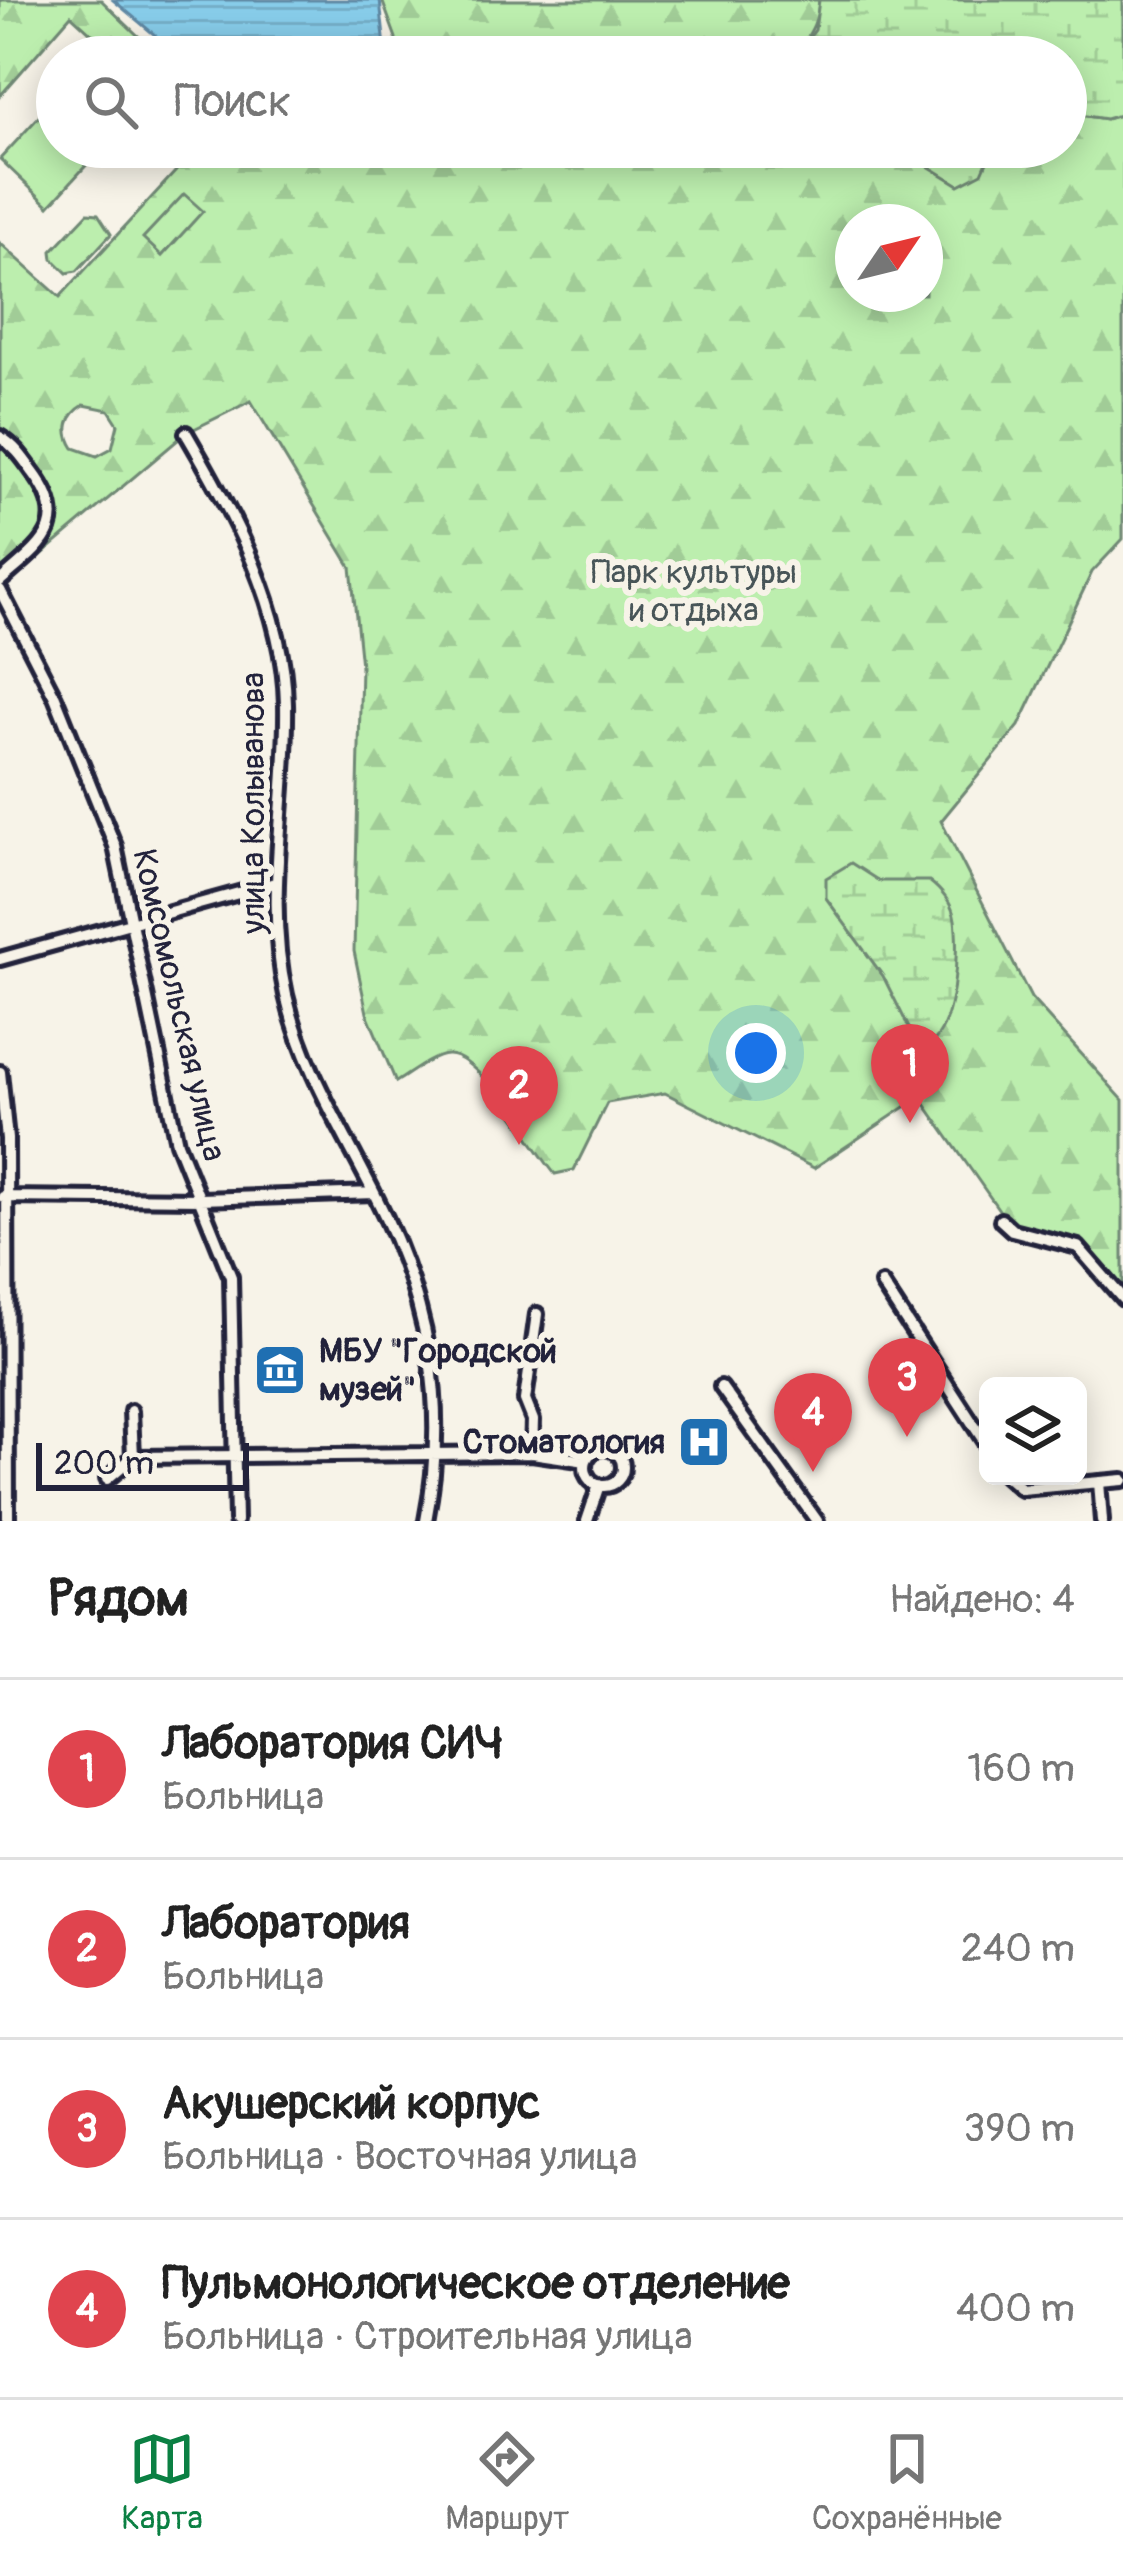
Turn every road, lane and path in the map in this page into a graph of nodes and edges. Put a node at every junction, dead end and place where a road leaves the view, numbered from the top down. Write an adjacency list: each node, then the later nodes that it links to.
1 (186, 433): 4 (street, улица Колыванова)
2 (0, 437): 3 (street)
3 (0, 585): 5 (street, Комсомольская улица)
4 (275, 883): 5 (street); 8 (street, улица Колыванова)
5 (133, 921): 6 (street); 10 (street, Комсомольская улица)
6 (0, 958)
7 (0, 1072): 9 (street)
8 (374, 1193): 10 (street); 20 (street, улица Колыванова)
9 (4, 1197): 10 (street); 23 (street)
10 (201, 1199): 19 (street, Комсомольская улица)
11 (1001, 1220): 13 (street)
12 (882, 1284): 17 (street)
13 (1123, 1299)
14 (537, 1314): 18 (street)
15 (721, 1387): 34 (street)
16 (131, 1411): 21 (street)
17 (979, 1434)
18 (532, 1453): 20 (street); 22 (street)
19 (236, 1456): 20 (street); 21 (street); 31 (street, Комсомольская улица)
20 (436, 1456): 32 (street, улица Колыванова)
21 (133, 1457): 24 (street)
22 (586, 1461): 28 (street); 28 (street)
23 (4, 1467): 29 (street)
24 (107, 1478)
25 (1123, 1480): 27 (street)
26 (1087, 1482): 27 (street)
27 (1099, 1482): 35 (street)
28 (599, 1486): 33 (street)
29 (4, 1502): 30 (street)
30 (8, 1521)
31 (236, 1521)
32 (426, 1521)
33 (587, 1521)
34 (817, 1521)
35 (1102, 1521)

